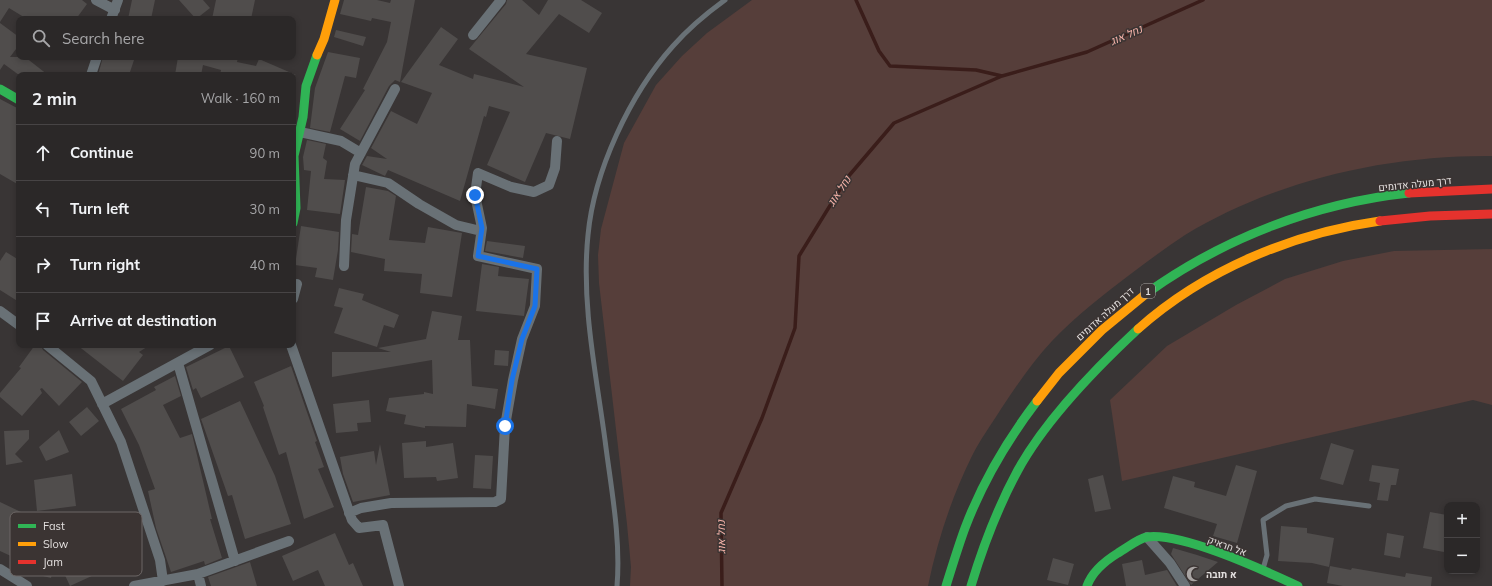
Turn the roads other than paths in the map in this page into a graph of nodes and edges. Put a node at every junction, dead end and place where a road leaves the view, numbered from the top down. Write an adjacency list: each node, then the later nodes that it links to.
1 (96, 0): 5 (street)
2 (335, 0): 12 (main road)
3 (500, 0): 6 (street)
4 (725, 0): 47 (lane)
5 (115, 10)
6 (473, 35)
7 (96, 60): 8 (street)
8 (92, 72)
9 (0, 89): 11 (main road)
10 (395, 90): 15 (street)
11 (16, 98)
12 (300, 132): 14 (main road); 15 (street)
13 (557, 141): 21 (street)
14 (296, 148)
15 (361, 153): 16 (street)
16 (353, 175): 21 (street); 22 (street)
17 (1492, 189): 48 (main road, דרך מעלה אדומים / 1)
18 (296, 192): 19 (main road)
19 (296, 208)
20 (1492, 214): 49 (main road, 1)
21 (481, 231): 33 (street)
22 (344, 266)
23 (297, 284): 24 (street)
24 (296, 288)
25 (0, 311): 26 (street)
26 (16, 323)
27 (50, 348): 31 (street)
28 (205, 348): 30 (street)
29 (292, 348): 33 (street)
30 (178, 363): 31 (street); 36 (street)
31 (102, 404): 42 (street)
32 (1369, 506): 38 (lane)
33 (350, 512): 43 (street)
34 (1147, 537): 38 (main road, אל חראיק); 50 (main road); 51 (street)
35 (289, 541): 36 (street)
36 (235, 561): 39 (street)
37 (0, 569): 40 (street)
38 (1263, 570): 52 (main road, אל חראיק)
39 (198, 574): 42 (street); 46 (street)
40 (10, 575)
41 (11, 576): 44 (street)
42 (162, 581): 45 (street)
43 (397, 585)
44 (27, 586)
45 (134, 586)
46 (201, 586)
47 (617, 586)
48 (946, 586)
49 (971, 586)
50 (1087, 586)
51 (1185, 586)
52 (1298, 586)

